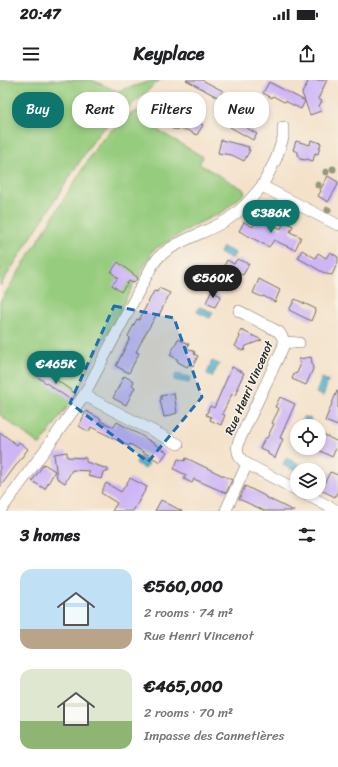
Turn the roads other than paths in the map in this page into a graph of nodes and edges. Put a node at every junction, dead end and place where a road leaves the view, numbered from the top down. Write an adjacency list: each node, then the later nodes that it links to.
1 (282, 127): 2 (street)
2 (262, 186): 3 (street); 7 (street)
3 (338, 225)
4 (239, 311): 5 (street, Rue Henri Vincenot)
5 (285, 342): 6 (street); 9 (street, Rue Henri Vincenot)
6 (299, 343)
7 (84, 395): 8 (street); 13 (street)
8 (178, 444)
9 (247, 464): 10 (street, Rue Henri Vincenot); 12 (street)
10 (290, 486)
11 (315, 499): 14 (street)
12 (226, 510)
13 (0, 511)
14 (338, 511)

